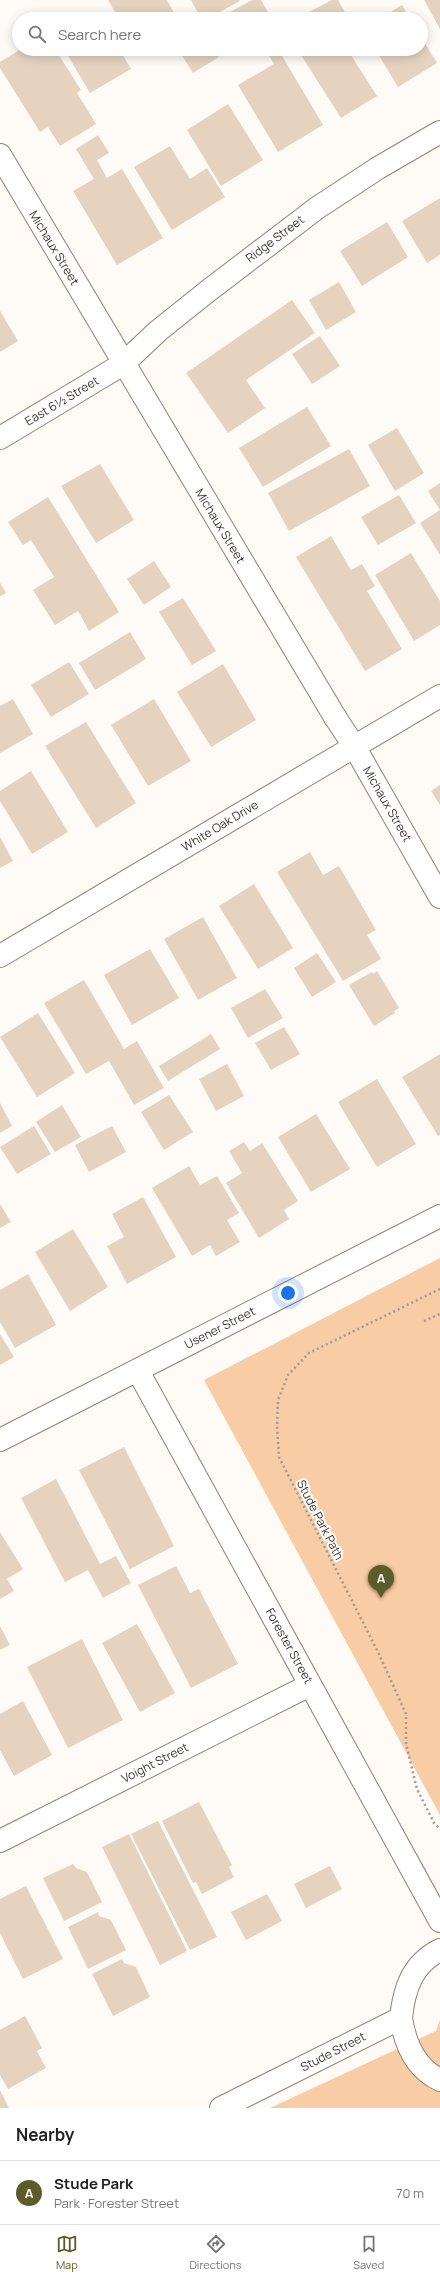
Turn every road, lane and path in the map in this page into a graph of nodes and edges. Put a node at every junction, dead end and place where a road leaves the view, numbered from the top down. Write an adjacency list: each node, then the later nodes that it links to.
1 (440, 132): 3 (street, Ridge Street)
2 (0, 155): 3 (street, Michaux Street)
3 (123, 364): 4 (street, East 6½ Street); 6 (street, Michaux Street)
4 (0, 438)
5 (440, 696): 6 (street, White Oak Drive)
6 (354, 746): 7 (street, Michaux Street); 8 (street, White Oak Drive)
7 (440, 897)
8 (0, 956)
9 (440, 1216): 13 (street, Usener Street)
10 (440, 1289): 16 (path, Stude Park Path)
11 (440, 1314): 12 (path)
12 (424, 1322)
13 (138, 1371): 14 (street, Usener Street); 15 (street, Forester Street)
14 (0, 1440)
15 (310, 1685): 17 (street, Voight Street); 18 (street, Forester Street)
16 (440, 1829)
17 (0, 1841)
18 (440, 1921)
19 (440, 1950): 20 (street)
20 (401, 2018): 21 (street); 22 (street, Stude Street)
21 (440, 2080)
22 (221, 2108)

